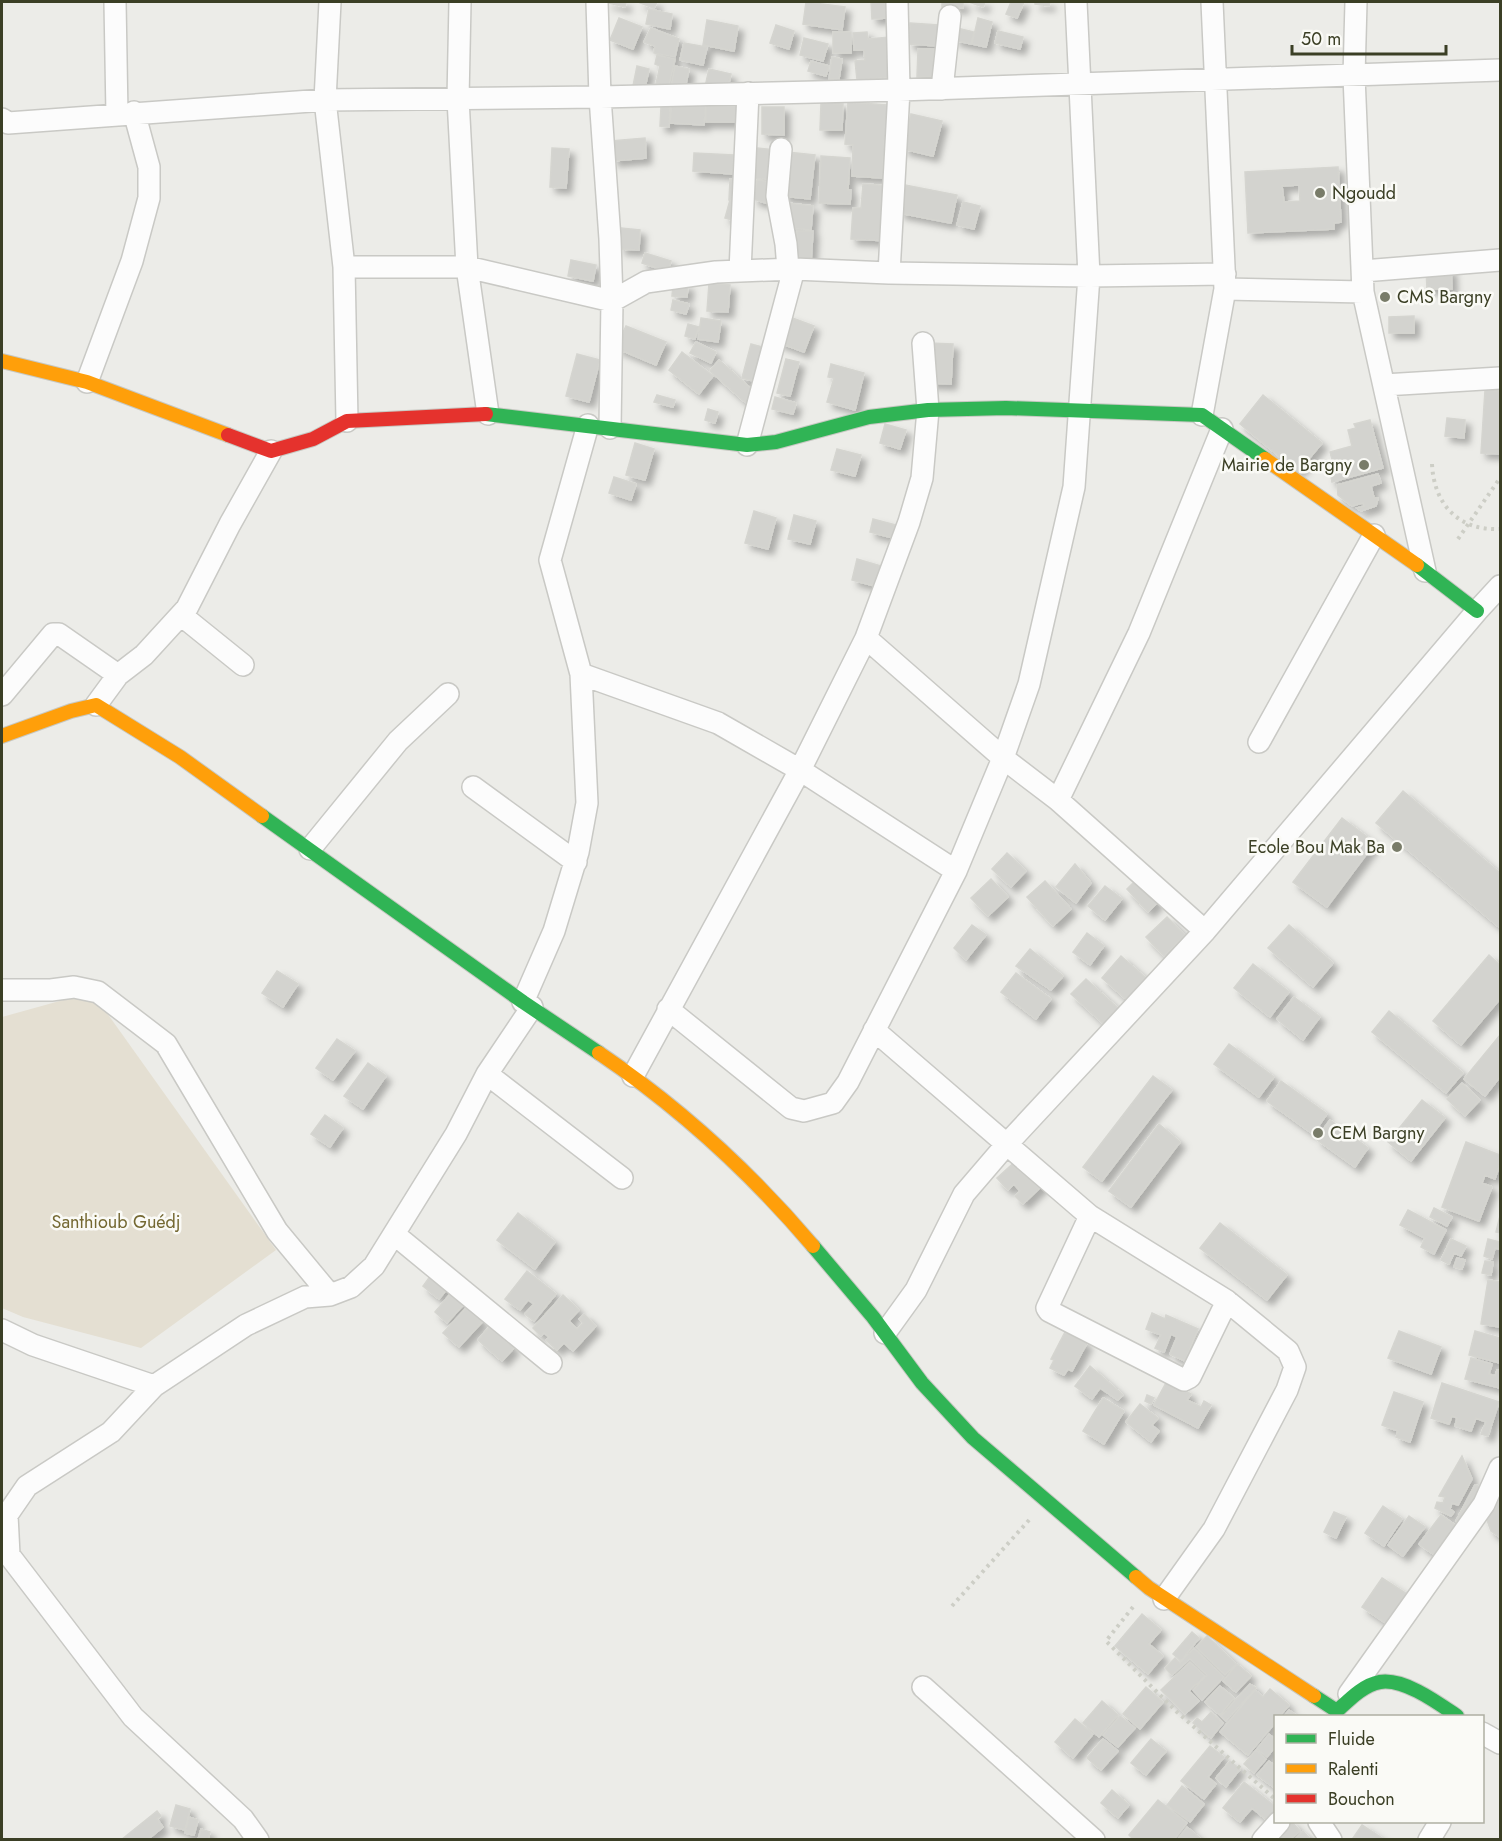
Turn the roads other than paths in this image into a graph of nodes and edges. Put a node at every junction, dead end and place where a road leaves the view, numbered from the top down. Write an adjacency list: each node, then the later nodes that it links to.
1 (115, 2): 20 (street)
2 (330, 2): 19 (street)
3 (460, 2): 18 (street)
4 (597, 2): 17 (street)
5 (897, 2): 15 (street)
6 (1076, 2): 13 (street)
7 (1212, 2): 12 (street)
8 (1356, 2): 11 (street)
9 (950, 16): 14 (street)
10 (1500, 70): 11 (street)
11 (1354, 76): 12 (street); 30 (street)
12 (1215, 79): 13 (street); 31 (street)
13 (1081, 84): 14 (street); 29 (street)
14 (942, 89): 15 (street)
15 (899, 90): 16 (street); 28 (street)
16 (748, 93): 17 (street); 27 (street)
17 (600, 98): 18 (street); 32 (street)
18 (458, 99): 19 (street); 25 (street)
19 (325, 100): 20 (street); 24 (street)
20 (125, 114): 21 (street); 36 (street)
21 (2, 119)
22 (781, 148): 26 (street)
23 (1500, 260): 30 (street)
24 (344, 267): 25 (street); 42 (street)
25 (467, 267): 32 (street); 40 (street)
26 (791, 269): 27 (street); 28 (street); 46 (street)
27 (740, 271): 32 (street)
28 (889, 273): 29 (street)
29 (1089, 276): 31 (street); 39 (street)
30 (1363, 281): 31 (street); 37 (street)
31 (1225, 282): 41 (street)
32 (612, 301): 44 (street)
33 (923, 343): 38 (street)
34 (2, 361): 36 (street)
35 (1500, 378): 37 (street)
36 (87, 382): 47 (street)
37 (1384, 385): 49 (street)
38 (928, 410): 39 (street); 46 (street); 53 (street)
39 (1080, 410): 41 (street); 62 (street)
40 (488, 414): 42 (street); 43 (street)
41 (1202, 415): 45 (street)
42 (347, 421): 47 (street)
43 (588, 425): 44 (street); 55 (street)
44 (610, 428): 46 (street)
45 (1222, 429): 48 (street); 65 (street)
46 (747, 444)
47 (272, 451): 52 (street)
48 (1374, 535): 49 (street); 61 (street)
49 (1425, 571): 51 (street)
50 (1500, 586): 51 (street)
51 (1476, 611): 69 (street)
52 (181, 615): 54 (street); 56 (street)
53 (866, 638): 62 (street); 63 (street)
54 (243, 664)
55 (581, 674): 63 (street); 67 (street)
56 (118, 675): 58 (street); 59 (street)
57 (448, 694): 66 (street)
58 (2, 695)
59 (96, 705): 60 (street); 66 (street)
60 (4, 730)
61 (1259, 742)
62 (1003, 758): 65 (street); 68 (street)
63 (800, 770): 68 (street); 72 (street)
64 (473, 787): 67 (street)
65 (1058, 800): 69 (street)
66 (310, 849): 71 (street)
67 (576, 862): 71 (street)
68 (956, 871): 73 (street)
69 (1205, 931): 76 (street)
70 (2, 990): 80 (street)
71 (527, 1004): 74 (street); 75 (street)
72 (668, 1009): 73 (street); 75 (street)
73 (874, 1030): 76 (street)
74 (487, 1074): 77 (street); 79 (street)
75 (633, 1076): 83 (street)
76 (1006, 1145): 78 (street); 83 (street)
77 (622, 1178)
78 (1089, 1216): 81 (street); 81 (street)
79 (394, 1234): 80 (street); 84 (street)
80 (330, 1295): 85 (street)
81 (1227, 1301): 88 (street)
82 (2, 1330): 85 (street)
83 (885, 1333): 88 (street)
84 (550, 1363)
85 (154, 1386): 87 (street)
86 (1500, 1468): 90 (street)
87 (4, 1510): 97 (street)
88 (1157, 1594): 90 (street)
89 (923, 1688): 98 (street)
90 (1336, 1714): 91 (street)
91 (1453, 1715)
92 (1484, 1734): 93 (street)
93 (1500, 1743)
94 (1277, 1823): 99 (street)
95 (1320, 1823): 100 (street)
96 (1439, 1823): 101 (street)
97 (258, 1839)
98 (1094, 1839)
99 (1263, 1839)
100 (1331, 1839)
101 (1429, 1839)

